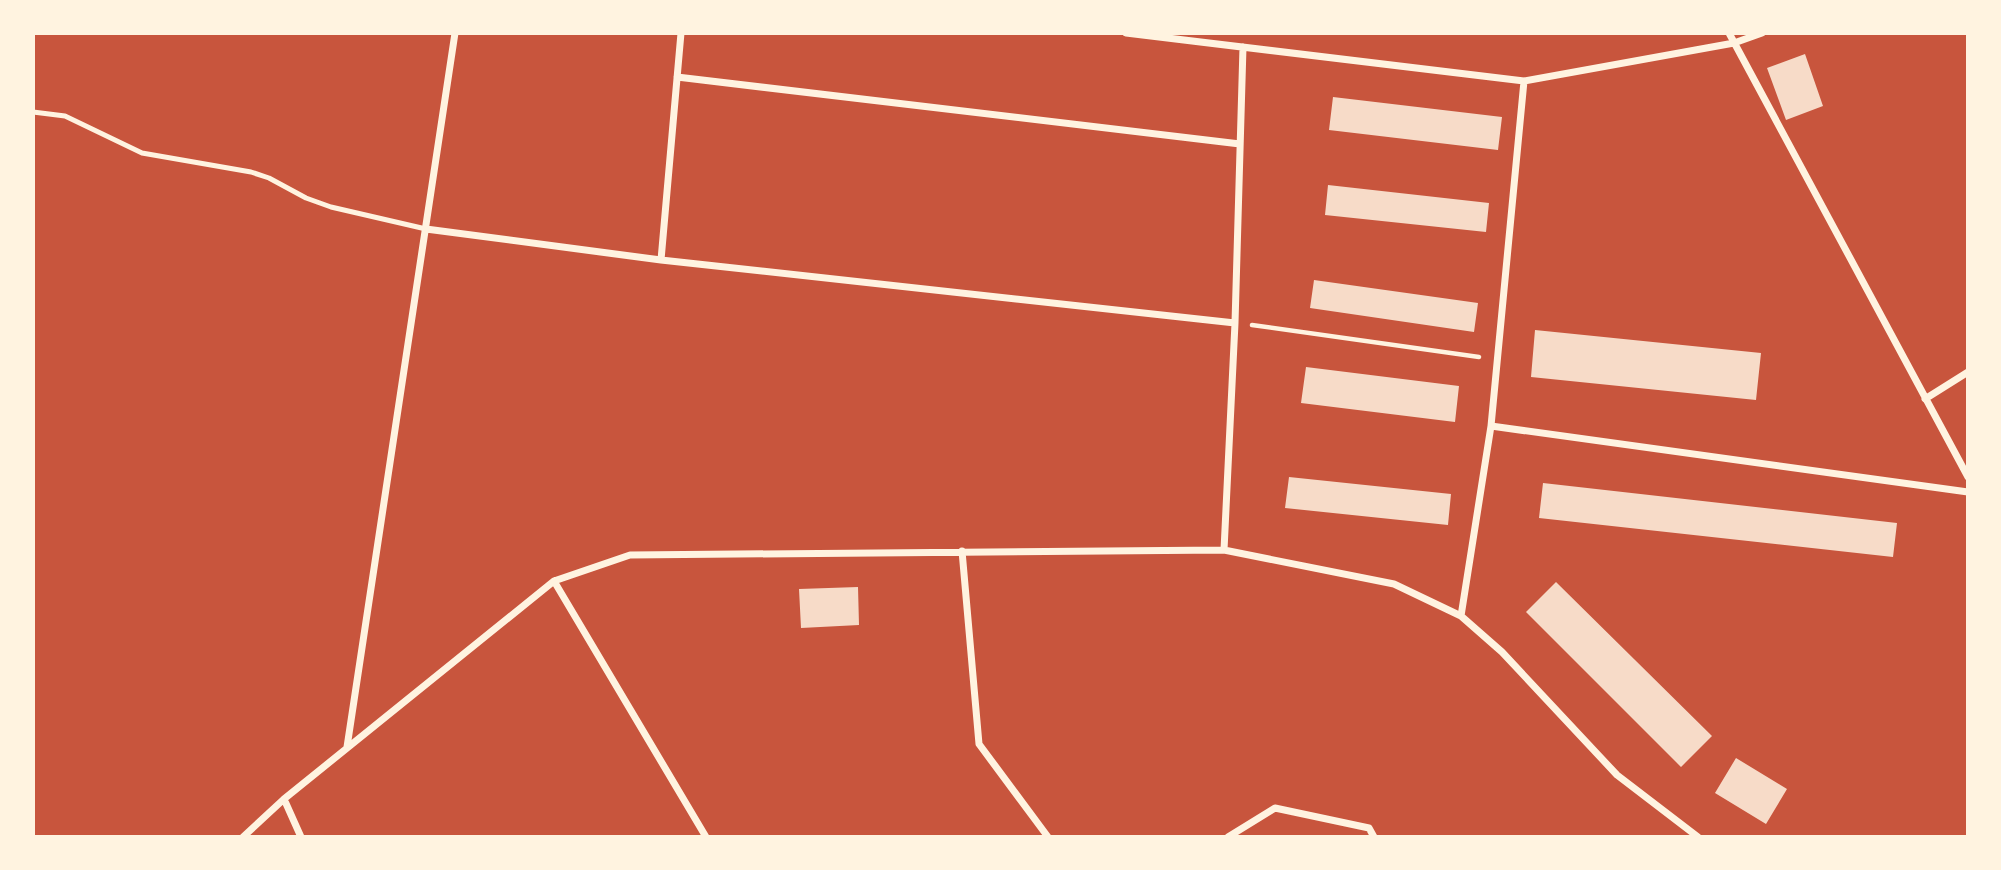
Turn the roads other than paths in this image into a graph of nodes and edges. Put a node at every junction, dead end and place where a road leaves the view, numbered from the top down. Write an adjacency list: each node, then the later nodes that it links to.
1 (455, 33): 12 (street)
2 (681, 33): 8 (street)
3 (1126, 33): 7 (street)
4 (1729, 33): 6 (street)
5 (1762, 33): 6 (street)
6 (1734, 43): 9 (street); 16 (street)
7 (1243, 47): 9 (street); 11 (street)
8 (677, 77): 11 (street); 13 (street)
9 (1524, 81): 17 (street)
10 (33, 112): 12 (lane)
11 (1240, 144): 14 (street)
12 (426, 229): 13 (street); 24 (street)
13 (661, 260): 14 (street)
14 (1235, 323): 20 (street)
15 (1968, 372): 16 (street)
16 (1925, 399): 18 (street)
17 (1491, 426): 19 (street); 23 (street)
18 (1968, 477)
19 (1968, 492)
20 (1224, 550): 21 (street); 23 (street)
21 (962, 551): 22 (street); 29 (street)
22 (554, 581): 24 (street); 28 (street)
23 (1461, 616): 32 (street)
24 (347, 748): 25 (street)
25 (284, 799): 26 (street); 27 (street)
26 (243, 837)
27 (301, 837)
28 (706, 837)
29 (1048, 837)
30 (1228, 837): 31 (street)
31 (1374, 837)
32 (1698, 837)

